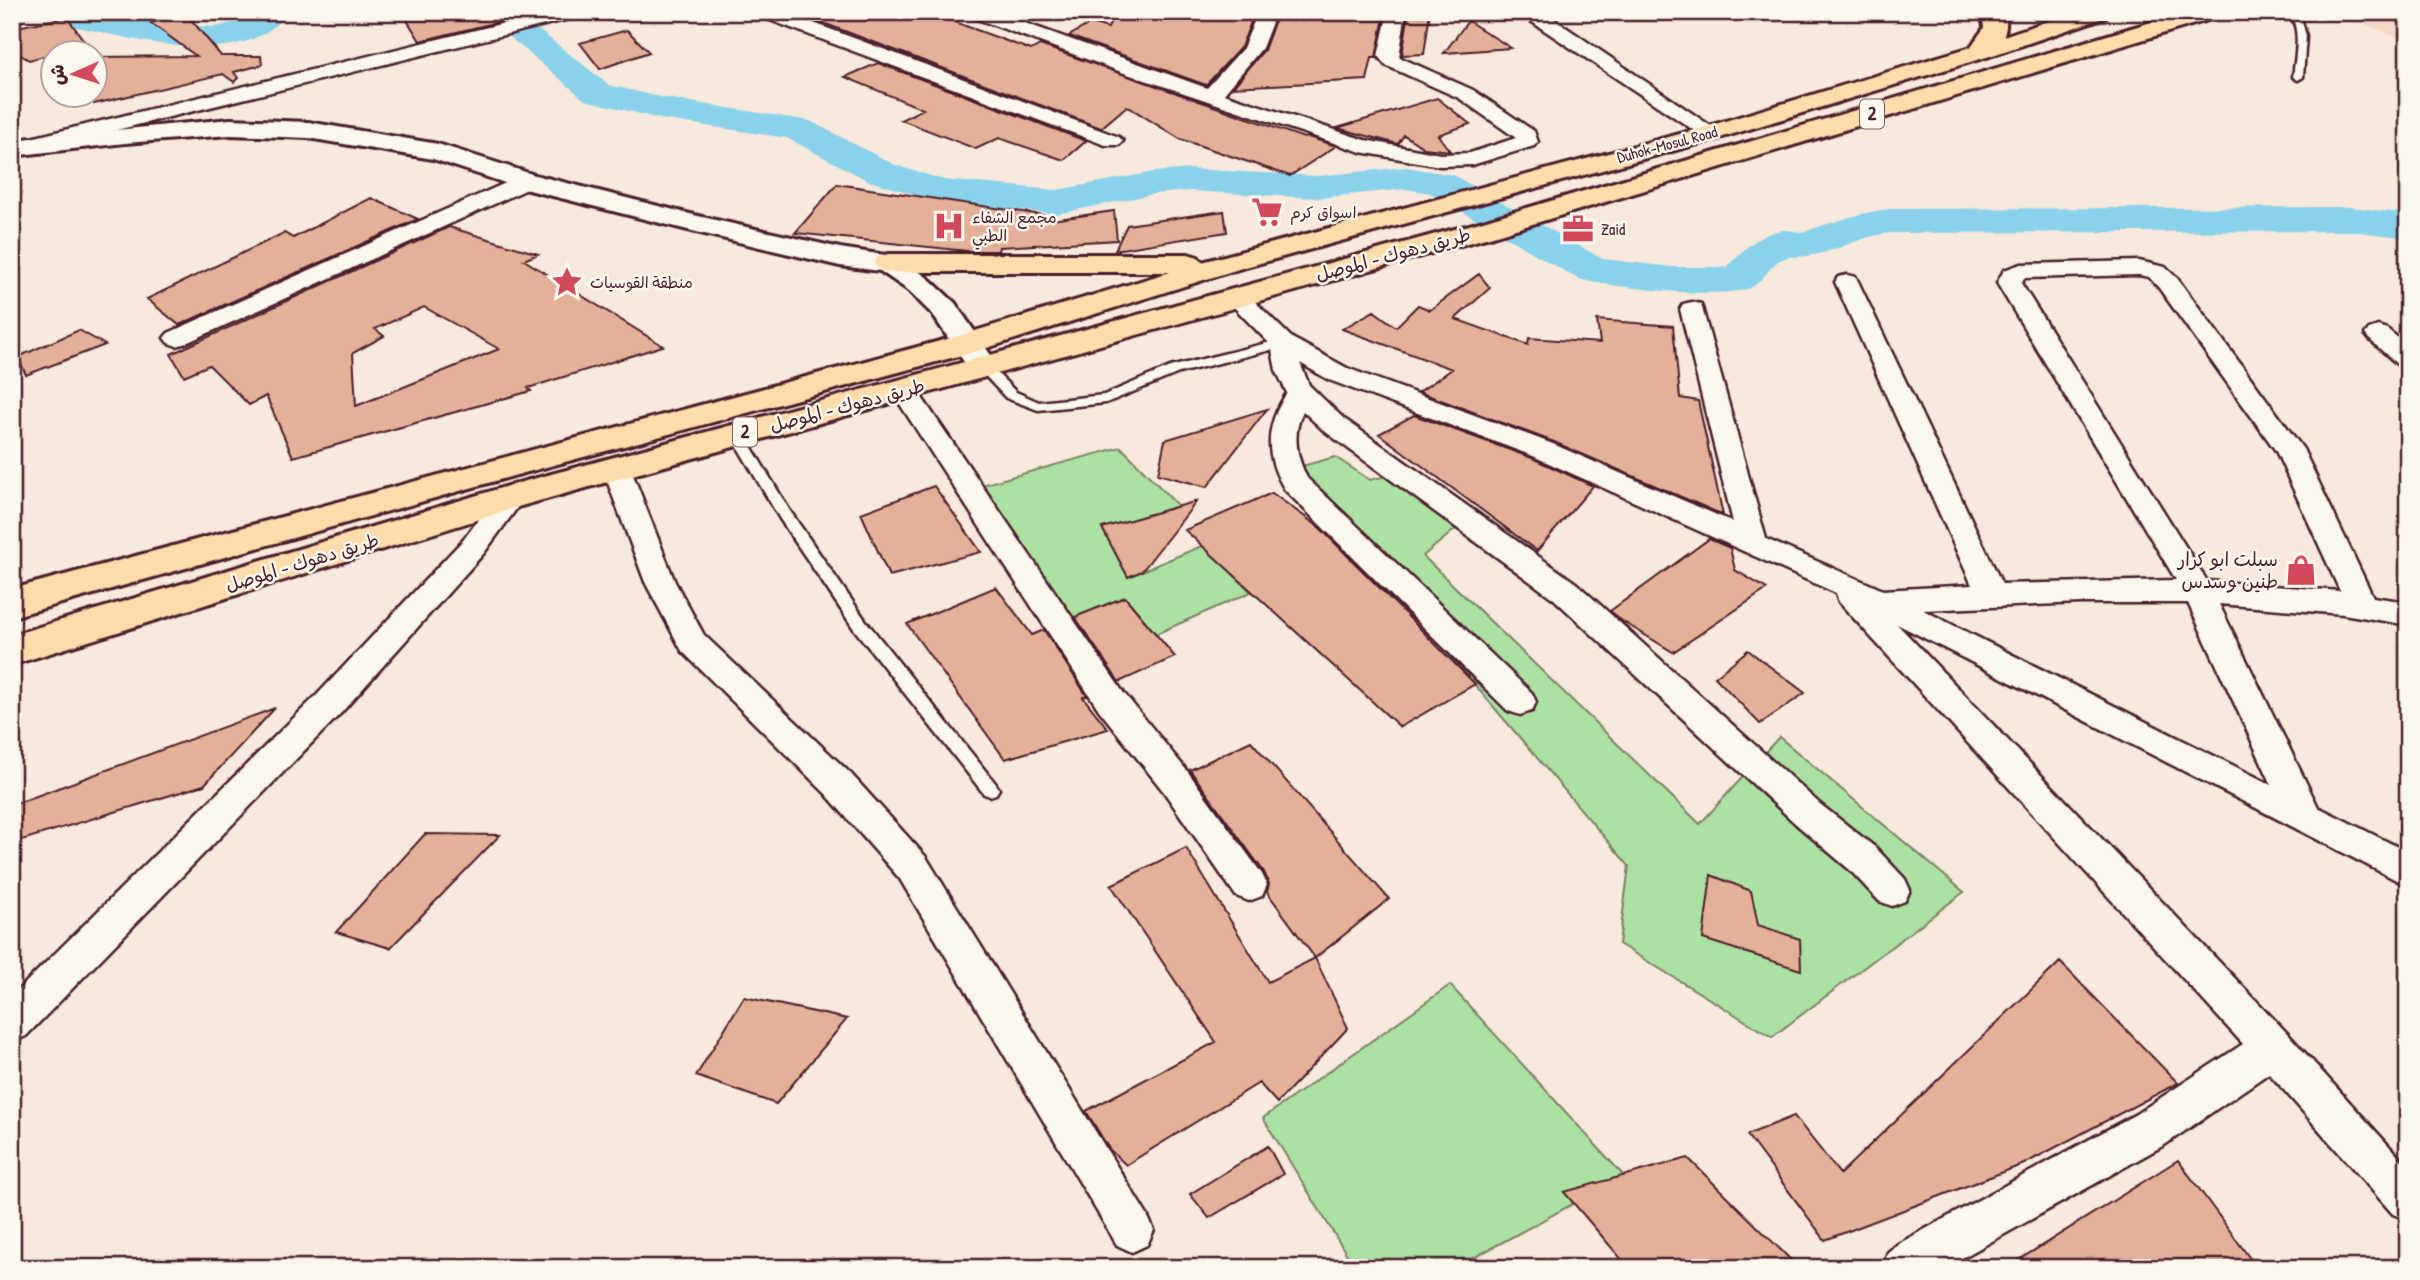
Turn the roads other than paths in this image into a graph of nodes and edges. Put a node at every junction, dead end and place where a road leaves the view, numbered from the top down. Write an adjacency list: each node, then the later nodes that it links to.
1 (573, 12): 16 (street)
2 (766, 12): 15 (street)
3 (976, 12): 13 (street)
4 (1267, 12): 13 (street)
5 (1397, 12): 13 (street)
6 (1526, 12): 14 (street)
7 (1993, 12): 11 (main road)
8 (2098, 12): 11 (main road, Duhok-Mosul Road / 2)
9 (2210, 12): 18 (main road, Duhok-Mosul Road / 2)
10 (2291, 12): 12 (lane)
11 (1979, 52): 14 (main road, Duhok-Mosul Road / 2)
12 (2298, 77)
13 (1211, 95)
14 (1711, 134): 19 (main road, Duhok-Mosul Road / 2)
15 (1112, 141)
16 (18, 147): 17 (main road)
17 (526, 181): 20 (main road); 25 (street)
18 (1483, 230): 22 (main road, طريق دهوك - الموصل / 2)
19 (1232, 262): 20 (main road); 27 (main road, 2)
20 (888, 263): 27 (main road)
21 (1847, 282): 37 (street)
22 (1236, 297): 26 (street); 27 (main road, طريق دهوك - الموصل / 2)
23 (1692, 309): 34 (street)
24 (2378, 334): 28 (street)
25 (177, 338)
26 (1283, 343): 27 (lane); 30 (street); 34 (street)
27 (974, 356): 29 (main road, طريق دهوك - الموصل / 2); 39 (main road, طريق دهوك - الموصل / 2)
28 (2408, 360)
29 (903, 389): 31 (main road, طريق دهوك - الموصل / 2); 47 (street)
30 (1301, 392): 43 (street); 48 (street)
31 (737, 434): 32 (main road, طريق دهوك - الموصل / 2); 44 (lane)
32 (616, 467): 33 (main road, طريق دهوك - الموصل / 2); 52 (street)
33 (511, 497): 42 (main road, طريق دهوك - الموصل / 2); 49 (street)
34 (1753, 545): 35 (street)
35 (1837, 580): 38 (street); 50 (street)
36 (2197, 591): 37 (street); 40 (street); 40 (street); 45 (street)
37 (1992, 595): 38 (street)
38 (1881, 601): 45 (street)
39 (12, 603)
40 (2361, 604): 41 (street)
41 (2408, 614)
42 (12, 650)
43 (1520, 702)
44 (990, 789)
45 (2305, 817): 46 (street)
46 (2408, 870)
47 (1249, 885)
48 (1892, 890)
49 (12, 1023)
50 (2273, 1047): 51 (street); 53 (street)
51 (2408, 1199)
52 (1132, 1230)
53 (1904, 1268)

